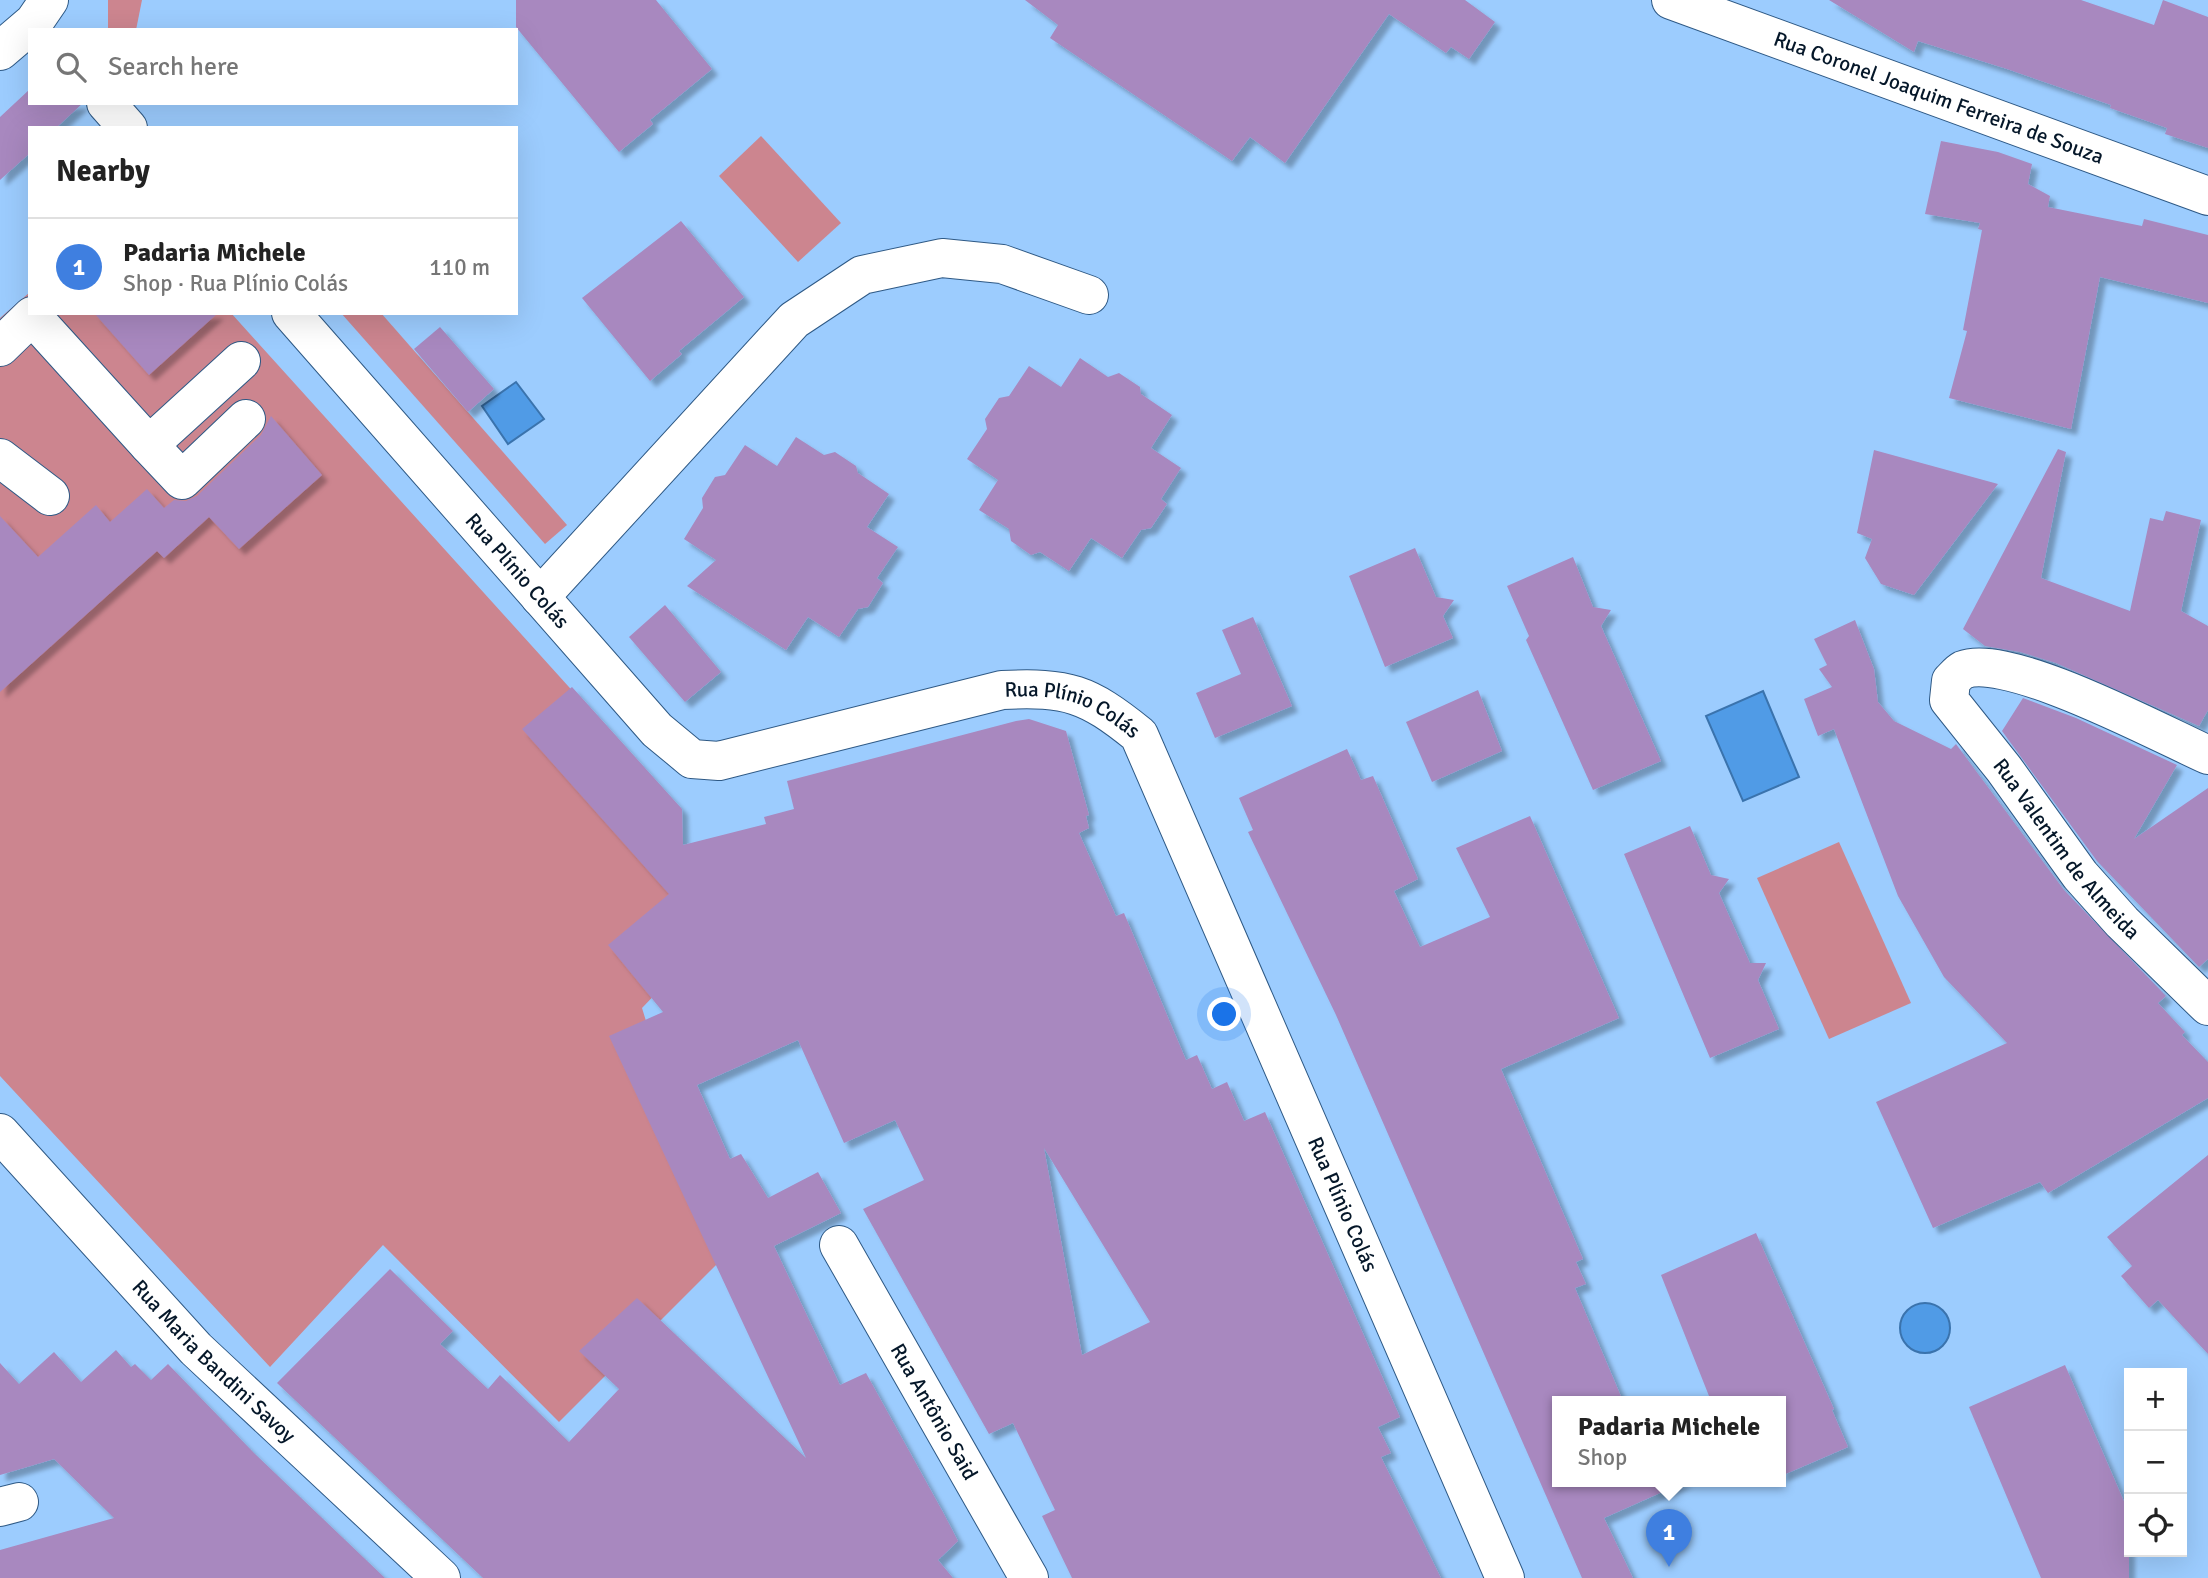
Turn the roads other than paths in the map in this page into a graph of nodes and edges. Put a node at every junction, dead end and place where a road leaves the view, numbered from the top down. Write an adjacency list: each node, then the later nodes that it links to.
1 (1671, 0): 6 (street, Rua Coronel Joaquim Ferreira de Souza)
2 (28, 28): 3 (street)
3 (0, 51)
4 (108, 105): 5 (street)
5 (126, 126)
6 (2208, 196)
7 (1090, 295): 15 (street)
8 (293, 315): 15 (street, Rua Plínio Colás)
9 (0, 347): 12 (street)
10 (241, 361): 12 (street)
11 (246, 419): 12 (street)
12 (149, 445)
13 (0, 458): 14 (street)
14 (50, 496)
15 (540, 597): 22 (street, Rua Plínio Colás)
16 (2208, 755): 17 (street, Rua Valentim de Almeida)
17 (2208, 1006)
18 (0, 1133): 20 (street, Rua Maria Bandini Savoy)
19 (839, 1245): 21 (street, Rua Antônio Said)
20 (440, 1578)
21 (1030, 1578)
22 (1505, 1578)

